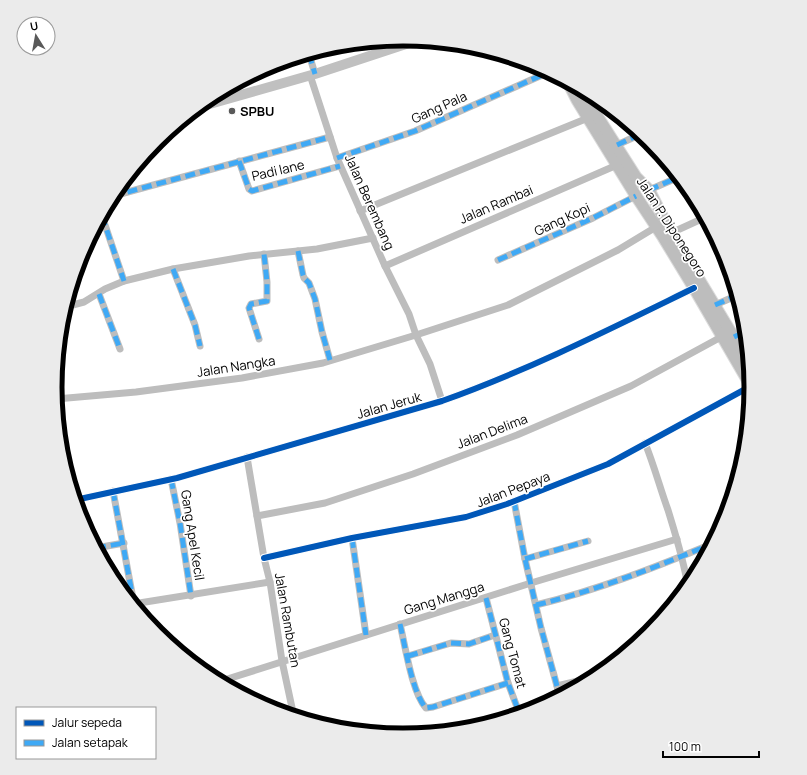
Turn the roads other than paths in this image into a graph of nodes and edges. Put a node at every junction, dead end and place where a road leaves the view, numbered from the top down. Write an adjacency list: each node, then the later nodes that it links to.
1 (399, 46): 3 (street)
2 (310, 59): 3 (street, Jalan Berembang)
3 (312, 75): 6 (street); 9 (street, Jalan Berembang)
4 (542, 75): 12 (street, Gang Pala)
5 (573, 92): 8 (main road, Jalan P. Diponegoro)
6 (218, 102)
7 (590, 102): 11 (main road)
8 (588, 118): 14 (main road, Jalan P. Diponegoro); 20 (street)
9 (330, 137): 12 (street, Jalan Berembang); 13 (street)
10 (635, 137): 11 (street)
11 (617, 145): 17 (main road)
12 (337, 158): 15 (street, Jalan Berembang)
13 (239, 161): 15 (street, Padi lane); 18 (street)
14 (617, 165): 19 (main road, Jalan P. Diponegoro); 29 (street, Jalan Rambai)
15 (340, 166): 20 (street, Jalan Berembang)
16 (674, 179): 17 (street)
17 (649, 190): 24 (main road)
18 (124, 193)
19 (636, 196): 23 (main road, Jalan P. Diponegoro); 28 (street, Gang Kopi)
20 (360, 211): 25 (street, Jalan Berembang)
21 (700, 220): 24 (street)
22 (104, 223): 31 (street)
23 (656, 227): 32 (main road, Jalan P. Diponegoro); 38 (street, Jalan Nangka)
24 (671, 233): 36 (main road)
25 (373, 238): 26 (street); 29 (street, Jalan Berembang)
26 (298, 251): 27 (street); 44 (street)
27 (264, 254): 30 (street); 40 (street)
28 (498, 260)
29 (385, 266): 38 (street, Jalan Berembang)
30 (174, 269): 31 (street); 41 (street)
31 (124, 281): 33 (street)
32 (694, 288): 39 (main road, Jalan P. Diponegoro); 48 (street, Jalan Jeruk)
33 (99, 294): 35 (street); 42 (street)
34 (733, 297): 36 (street)
35 (73, 305)
36 (715, 305): 39 (main road)
37 (740, 332): 39 (street, Jalan Delima)
38 (416, 335): 44 (street, Jalan Nangka); 48 (street, Jalan Berembang)
39 (728, 336): 43 (main road); 45 (main road, Jalan P. Diponegoro); 55 (street, Jalan Delima)
40 (259, 338)
41 (200, 346)
42 (120, 349)
43 (743, 355)
44 (330, 360): 47 (street, Jalan Nangka)
45 (744, 372)
46 (745, 390): 49 (street, Jalan Pepaya)
47 (62, 398)
48 (442, 401): 50 (street, Jalan Jeruk)
49 (645, 443): 54 (street, Jalan Pepaya); 57 (street)
50 (247, 457): 51 (street, Jalan Jeruk); 55 (street, Jalan Rambutan)
51 (171, 479): 52 (street, Jalan Jeruk); 69 (street, Gang Apel Kecil)
52 (113, 491): 53 (street, Jalan Jeruk); 59 (street)
53 (81, 499)
54 (514, 501): 56 (street, Jalan Pepaya); 64 (street)
55 (257, 516): 63 (street, Jalan Rambutan)
56 (352, 538): 63 (street, Jalan Pepaya); 74 (street)
57 (677, 539): 62 (street); 67 (street, Gang Mangga)
58 (588, 541): 64 (street)
59 (124, 543): 61 (street); 68 (street)
60 (706, 546): 62 (street)
61 (102, 547)
62 (682, 556): 65 (street); 72 (street)
63 (264, 558): 66 (street, Jalan Rambutan)
64 (525, 559): 67 (street)
65 (686, 578)
66 (270, 582): 69 (street); 77 (street, Jalan Rambutan)
67 (531, 583): 70 (street, Gang Mangga); 72 (street)
68 (132, 594)
69 (191, 596): 71 (street)
70 (486, 598): 73 (street, Gang Mangga); 75 (street, Gang Tomat)
71 (139, 603)
72 (536, 605): 81 (street)
73 (400, 624): 74 (street, Gang Mangga); 76 (street)
74 (366, 635): 77 (street, Gang Mangga)
75 (495, 635): 76 (street); 80 (street, Gang Tomat)
76 (408, 656): 80 (street)
77 (282, 661): 78 (street, Gang Mangga); 84 (street, Jalan Rambutan)
78 (227, 679)
79 (577, 681): 81 (street)
80 (508, 683): 83 (street, Gang Tomat)
81 (558, 686): 82 (street)
82 (559, 692)
83 (518, 709)
84 (293, 710)

